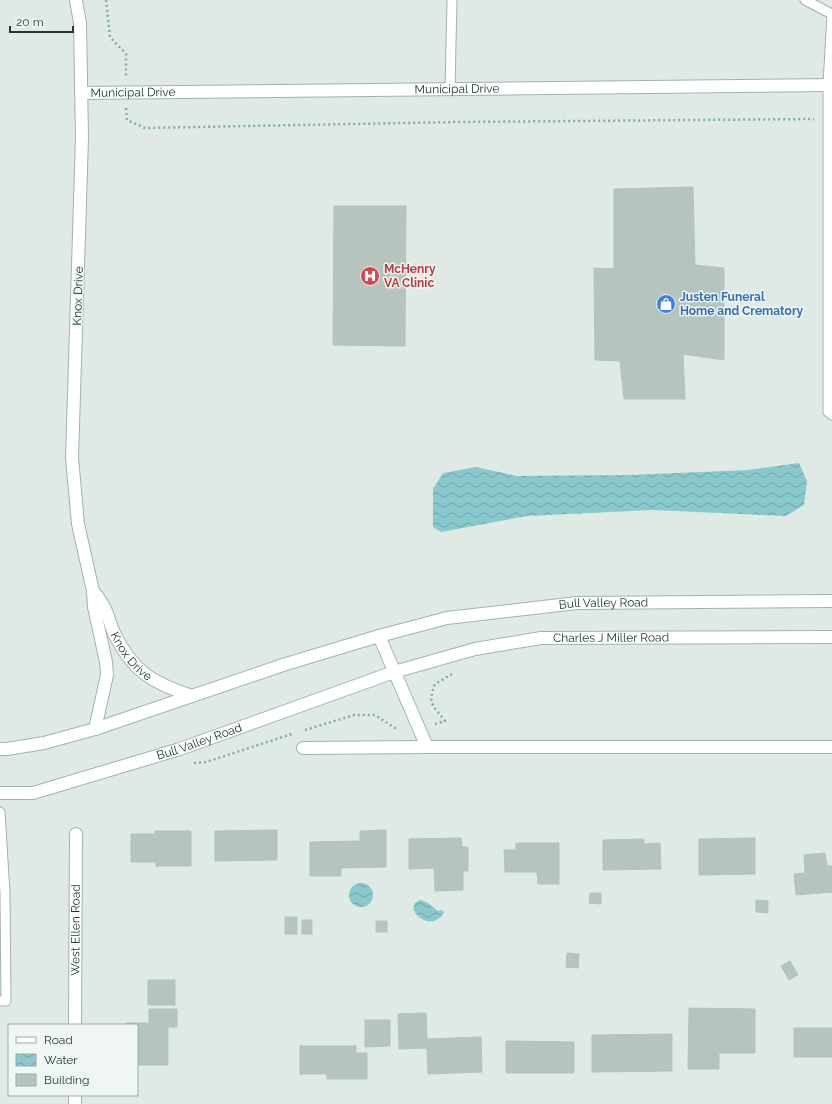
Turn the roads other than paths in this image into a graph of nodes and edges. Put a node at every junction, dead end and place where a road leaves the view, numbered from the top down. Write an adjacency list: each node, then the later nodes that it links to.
1 (76, 0): 7 (street, Knox Drive)
2 (452, 0): 6 (lane)
3 (805, 0): 4 (lane)
4 (832, 14): 5 (lane)
5 (830, 85): 6 (street, Municipal Drive); 8 (lane)
6 (450, 89): 7 (street, Municipal Drive)
7 (81, 93): 10 (street, Knox Drive)
8 (830, 159): 9 (lane)
9 (832, 415)
10 (93, 591): 15 (street, Knox Drive); 16 (street, Knox Drive)
11 (832, 601): 12 (street, Bull Valley Road)
12 (379, 636): 14 (street); 15 (street, Bull Valley Road)
13 (832, 637): 14 (street, Charles J Miller Road)
14 (394, 672): 17 (street); 21 (street, Bull Valley Road)
15 (192, 696): 16 (street, Bull Valley Road)
16 (95, 729): 20 (street, Bull Valley Road)
17 (427, 747): 18 (street); 19 (street)
18 (832, 747)
19 (303, 748)
20 (0, 749)
21 (0, 793)
22 (0, 812): 24 (lane)
23 (76, 834): 26 (street, West Ellen Road)
24 (1, 835): 25 (lane)
25 (0, 1001)
26 (75, 1024)

